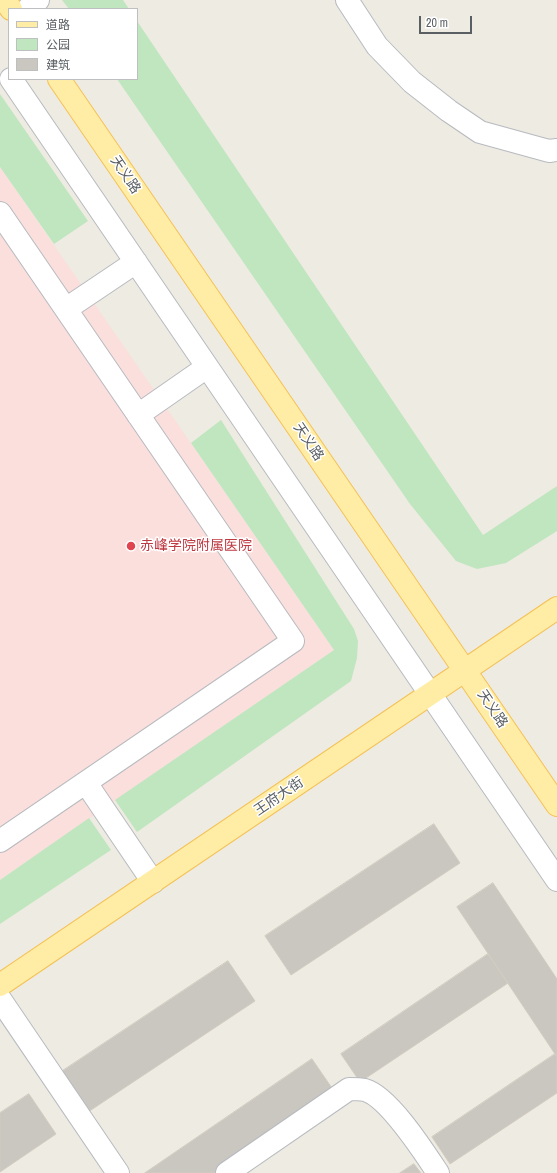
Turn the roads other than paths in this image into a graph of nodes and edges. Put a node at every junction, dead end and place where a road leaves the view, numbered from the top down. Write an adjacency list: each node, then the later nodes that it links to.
1 (38, 0): 3 (street)
2 (347, 0): 8 (street)
3 (29, 8)
4 (0, 63): 5 (street)
5 (8, 75)
6 (12, 80): 10 (street)
7 (60, 80): 15 (main road, 天义路)
8 (557, 150)
9 (0, 213): 11 (street)
10 (136, 262): 11 (street); 12 (street)
11 (66, 309): 13 (street)
12 (207, 367): 13 (street); 16 (street)
13 (138, 415): 17 (street)
14 (557, 608): 15 (main road, 王府大街)
15 (466, 671): 16 (main road, 王府大街); 18 (main road, 天义路)
16 (430, 694): 20 (street); 21 (main road, 王府大街)
17 (86, 783): 19 (street); 21 (street)
18 (557, 804)
19 (0, 842)
20 (557, 880)
21 (153, 882): 22 (main road, 王府大街)
22 (0, 985)
23 (0, 998): 24 (street)
24 (118, 1173)
25 (227, 1173): 26 (street)
26 (438, 1173)

